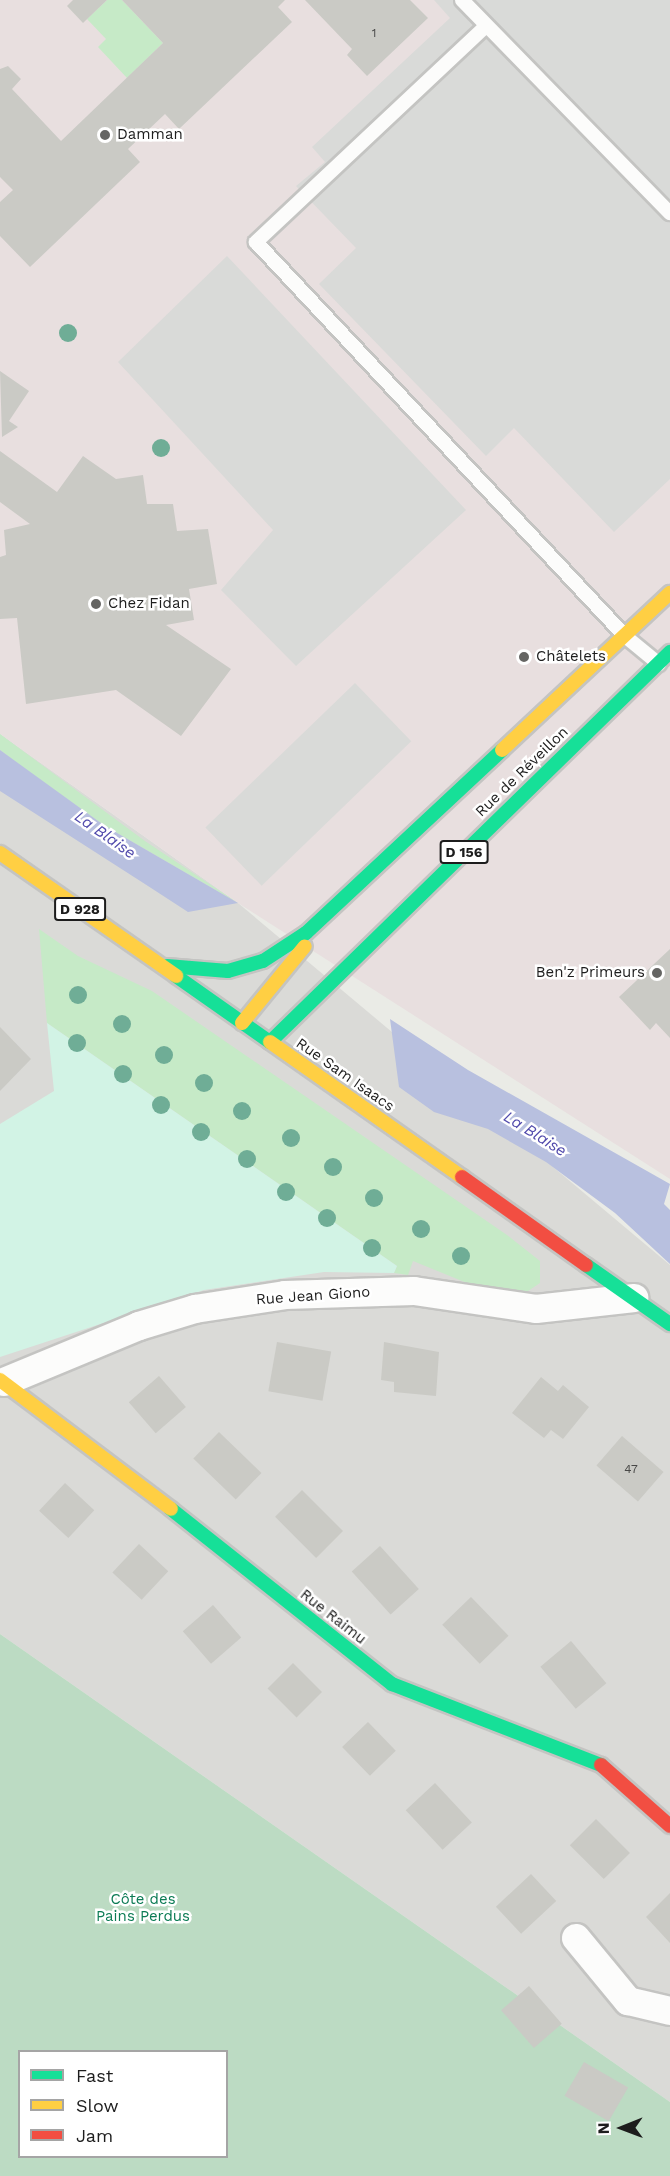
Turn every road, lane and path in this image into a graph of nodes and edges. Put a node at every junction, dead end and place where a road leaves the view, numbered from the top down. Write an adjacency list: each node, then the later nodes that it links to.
1 (462, 0): 2 (lane)
2 (486, 26): 3 (lane); 5 (lane)
3 (670, 213)
4 (670, 593): 5 (main road, Rue de Réveillon / D 156)
5 (625, 636): 7 (lane); 10 (main road, Rue de Réveillon / D 156)
6 (670, 652): 7 (main road, Rue de Réveillon / D 156)
7 (659, 663): 8 (lane); 13 (main road, Rue de Réveillon / D 156)
8 (670, 673)
9 (0, 853): 11 (main road, Rue Sam Isaacs / D 928)
10 (333, 912): 11 (main road, Rue de Réveillon / D 156); 12 (main road, Rue de Réveillon / D 156)
11 (159, 964): 12 (main road, Rue Sam Isaacs / D 928)
12 (242, 1023): 13 (main road, Rue Sam Isaacs / D 928)
13 (270, 1042): 14 (main road, Rue Sam Isaacs / D 928)
14 (634, 1298): 15 (main road, Rue Sam Isaacs / D 928); 16 (street, Rue Jean Giono)
15 (670, 1324)
16 (2, 1381): 17 (main road, Rue Raimu)
17 (670, 1826)
18 (576, 1938): 19 (street)
19 (670, 2011)

